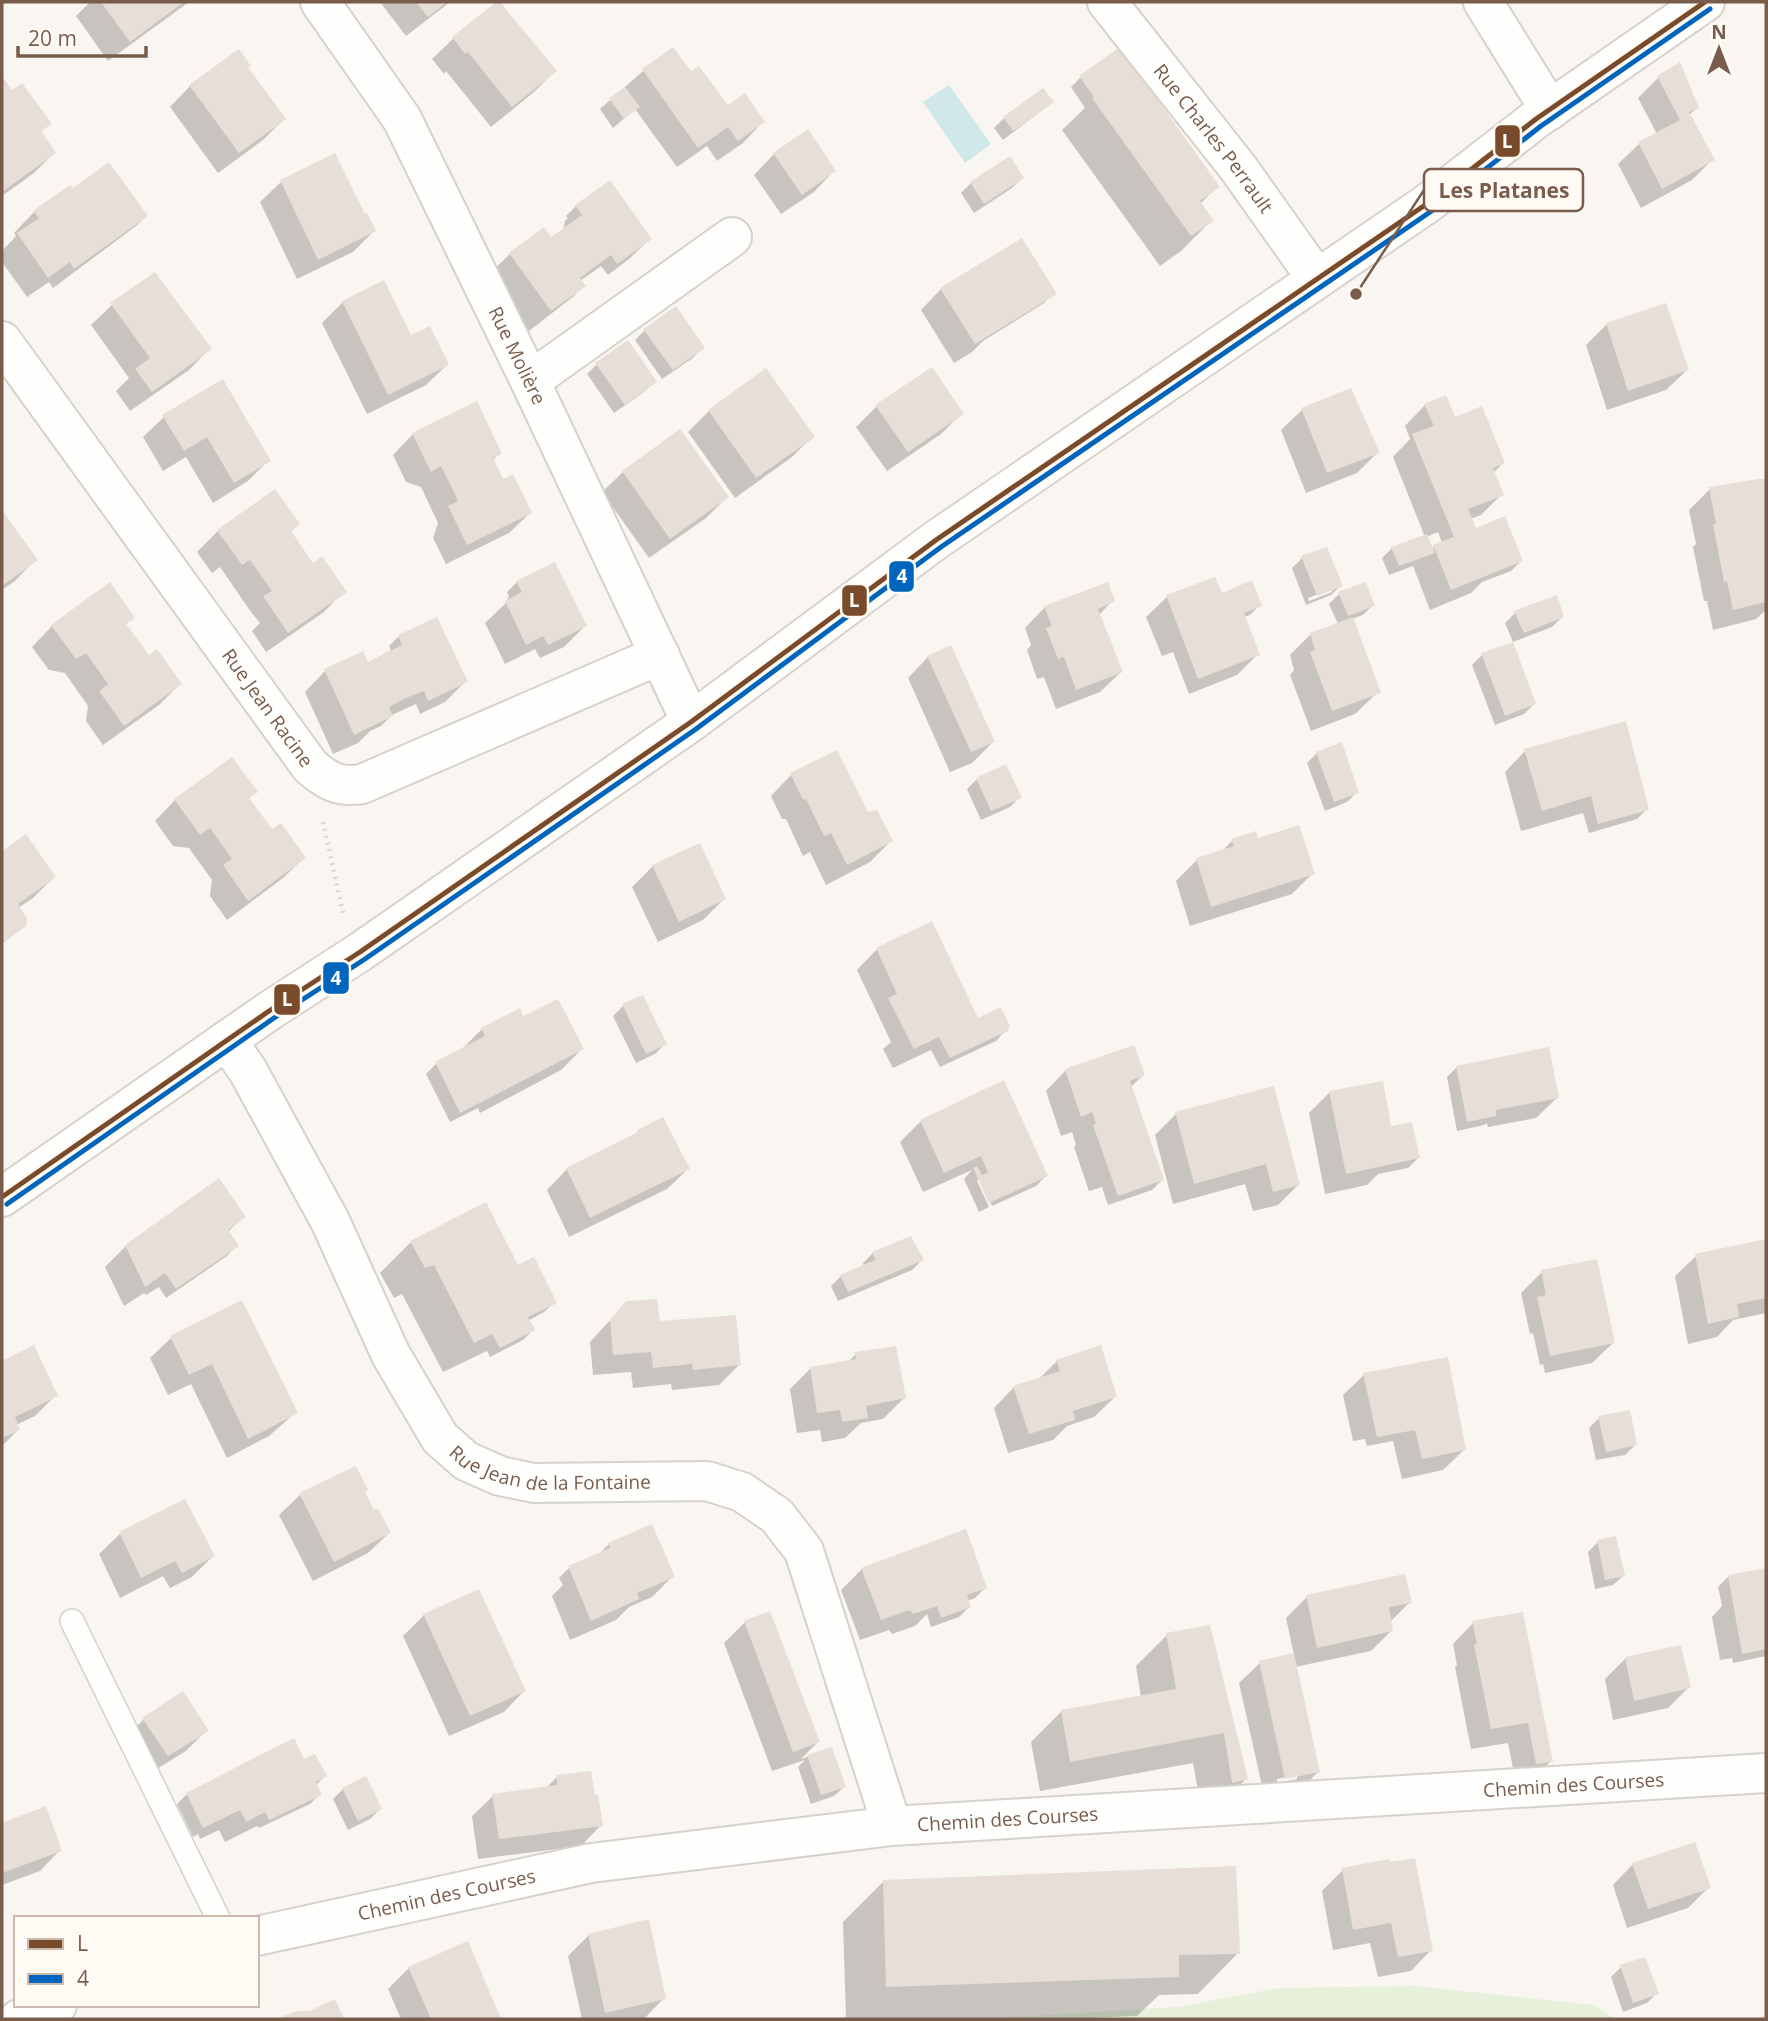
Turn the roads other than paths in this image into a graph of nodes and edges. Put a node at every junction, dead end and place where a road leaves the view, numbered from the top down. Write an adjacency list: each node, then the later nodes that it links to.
1 (320, 2): 9 (street, Rue Molière)
2 (1107, 2): 7 (street, Rue Charles Perrault)
3 (1483, 2): 5 (street)
4 (1705, 2): 5 (street)
5 (1550, 110): 7 (street)
6 (732, 237): 9 (street)
7 (1317, 279): 11 (street)
8 (2, 341): 10 (street, Rue Jean Racine)
9 (530, 381): 10 (street, Rue Molière)
10 (660, 655): 11 (street, Rue Molière)
11 (691, 722): 12 (street)
12 (227, 1040): 13 (street); 16 (street, Rue Jean de la Fontaine)
13 (2, 1197)
14 (72, 1621): 17 (lane)
15 (1766, 1773): 16 (street, Chemin des Courses)
16 (892, 1826): 18 (street, Chemin des Courses)
17 (217, 1916)
18 (259, 1936)
19 (52, 2007): 20 (street)
20 (19, 2019)

